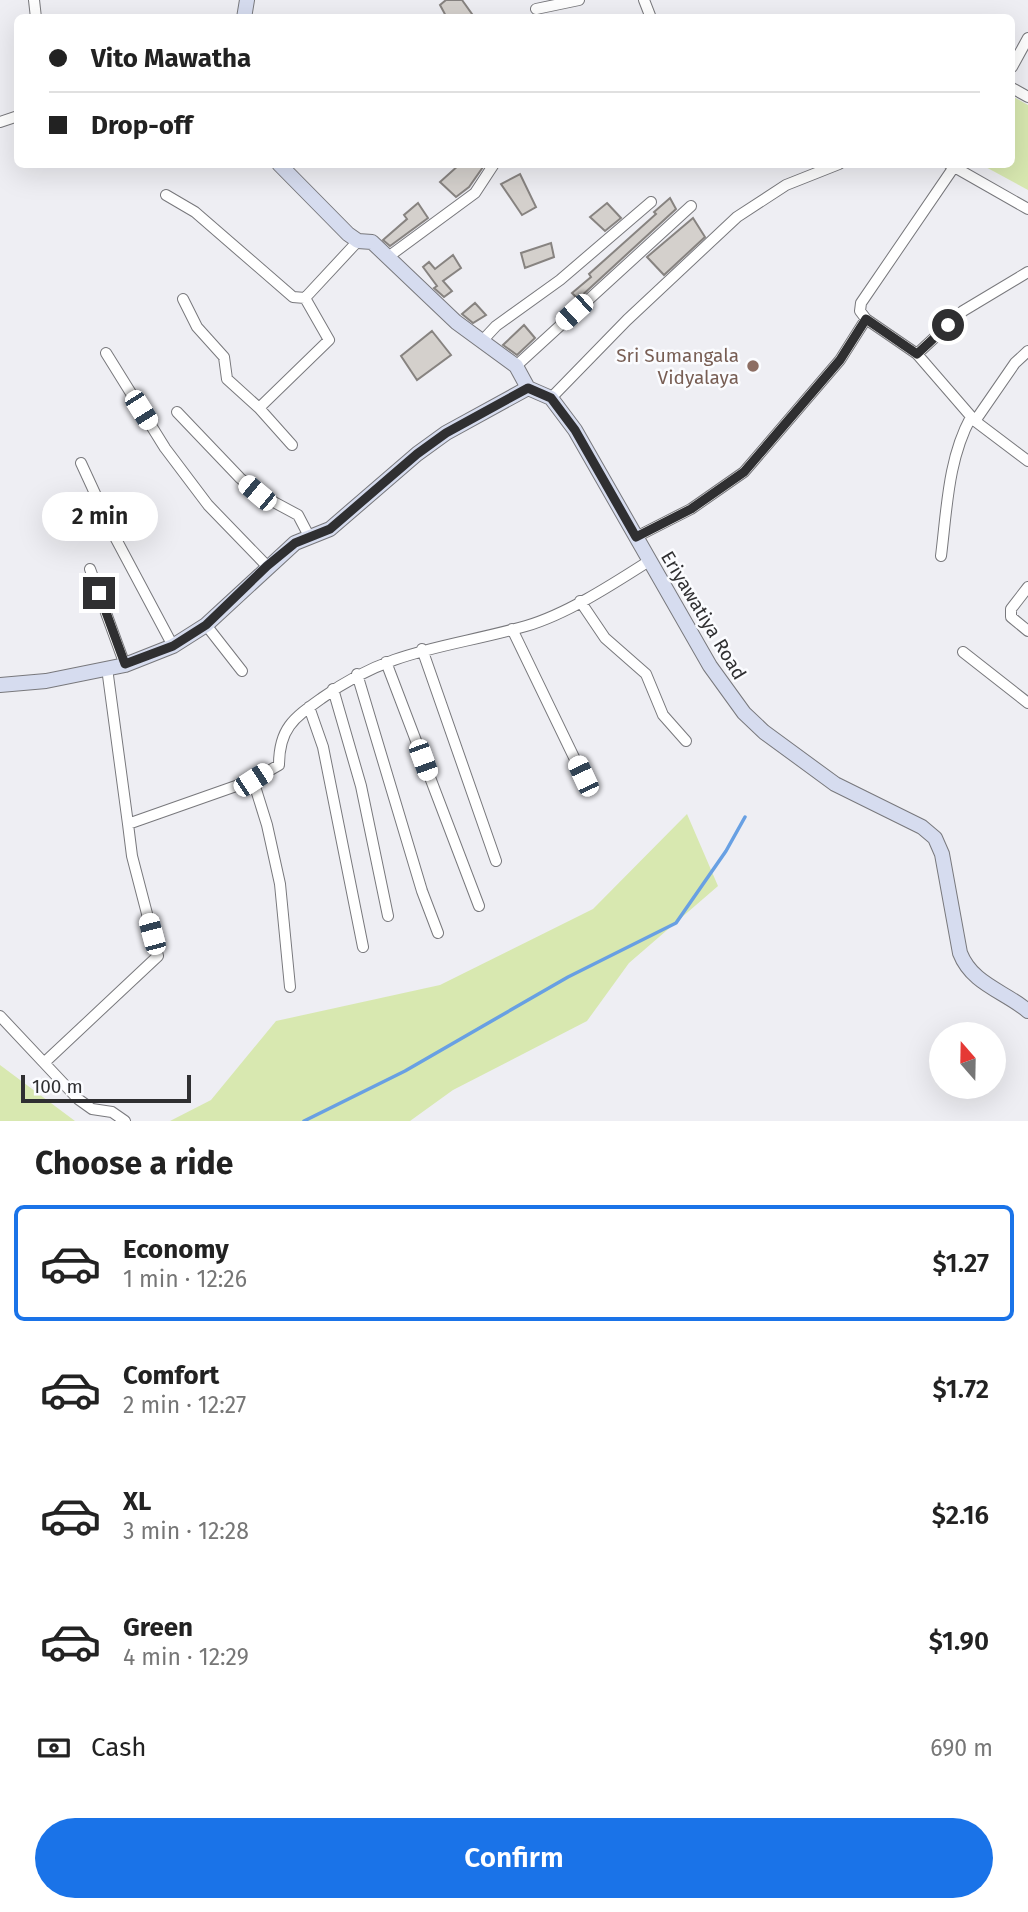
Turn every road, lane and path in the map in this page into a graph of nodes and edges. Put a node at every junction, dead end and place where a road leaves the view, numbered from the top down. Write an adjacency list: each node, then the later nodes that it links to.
1 (579, 0): 2 (street)
2 (536, 9)
3 (1028, 38): 4 (street)
4 (1015, 62)
5 (283, 168): 14 (street)
6 (491, 168): 15 (street)
7 (829, 168): 26 (street)
8 (952, 168): 19 (street)
9 (956, 168): 13 (street)
10 (166, 195): 17 (street)
11 (651, 202): 20 (street)
12 (691, 206): 24 (street)
13 (1028, 209)
14 (358, 241): 15 (street); 17 (street)
15 (388, 257): 20 (street)
16 (1028, 272): 23 (street)
17 (305, 298): 27 (street)
18 (183, 299): 27 (street)
19 (866, 319): 23 (street); 34 (street)
20 (482, 341): 24 (street)
21 (1028, 351): 29 (street)
22 (106, 353): 37 (street)
23 (917, 354): 29 (street)
24 (516, 366): 25 (street)
25 (528, 388): 26 (street, Eriyawatiya Road); 33 (street)
26 (551, 398): 34 (street, Eriyawatiya Road)
27 (259, 408): 30 (street)
28 (177, 412): 33 (street)
29 (973, 419): 31 (street); 35 (street)
30 (292, 445)
31 (1028, 461)
32 (81, 463): 44 (street)
33 (310, 537): 37 (street)
34 (636, 537): 36 (street, Eriyawatiya Road)
35 (941, 556)
36 (649, 561): 40 (street); 66 (street, Eriyawatiya Road)
37 (267, 566): 41 (street)
38 (90, 569): 48 (street)
39 (1028, 587): 43 (street)
40 (580, 601): 42 (street); 56 (street)
41 (206, 625): 44 (street); 50 (street)
42 (512, 629): 45 (street); 57 (street)
43 (1028, 631)
44 (173, 646): 48 (street)
45 (422, 649): 47 (street); 60 (street)
46 (964, 652): 54 (street)
47 (386, 662): 51 (street); 61 (street)
48 (125, 664): 49 (street)
49 (107, 668): 52 (street); 59 (street)
50 (242, 671)
51 (357, 674): 53 (street); 63 (street)
52 (0, 685)
53 (333, 690): 55 (street); 62 (street)
54 (1028, 703)
55 (309, 707): 58 (street); 64 (street)
56 (687, 741)
57 (583, 776)
58 (253, 780): 59 (street); 65 (street)
59 (128, 824): 68 (street)
60 (496, 860)
61 (478, 906)
62 (388, 916)
63 (438, 933)
64 (363, 947)
65 (290, 988)
66 (1027, 1005)
67 (0, 1016): 68 (street)
68 (45, 1062): 69 (street)
69 (125, 1121)

